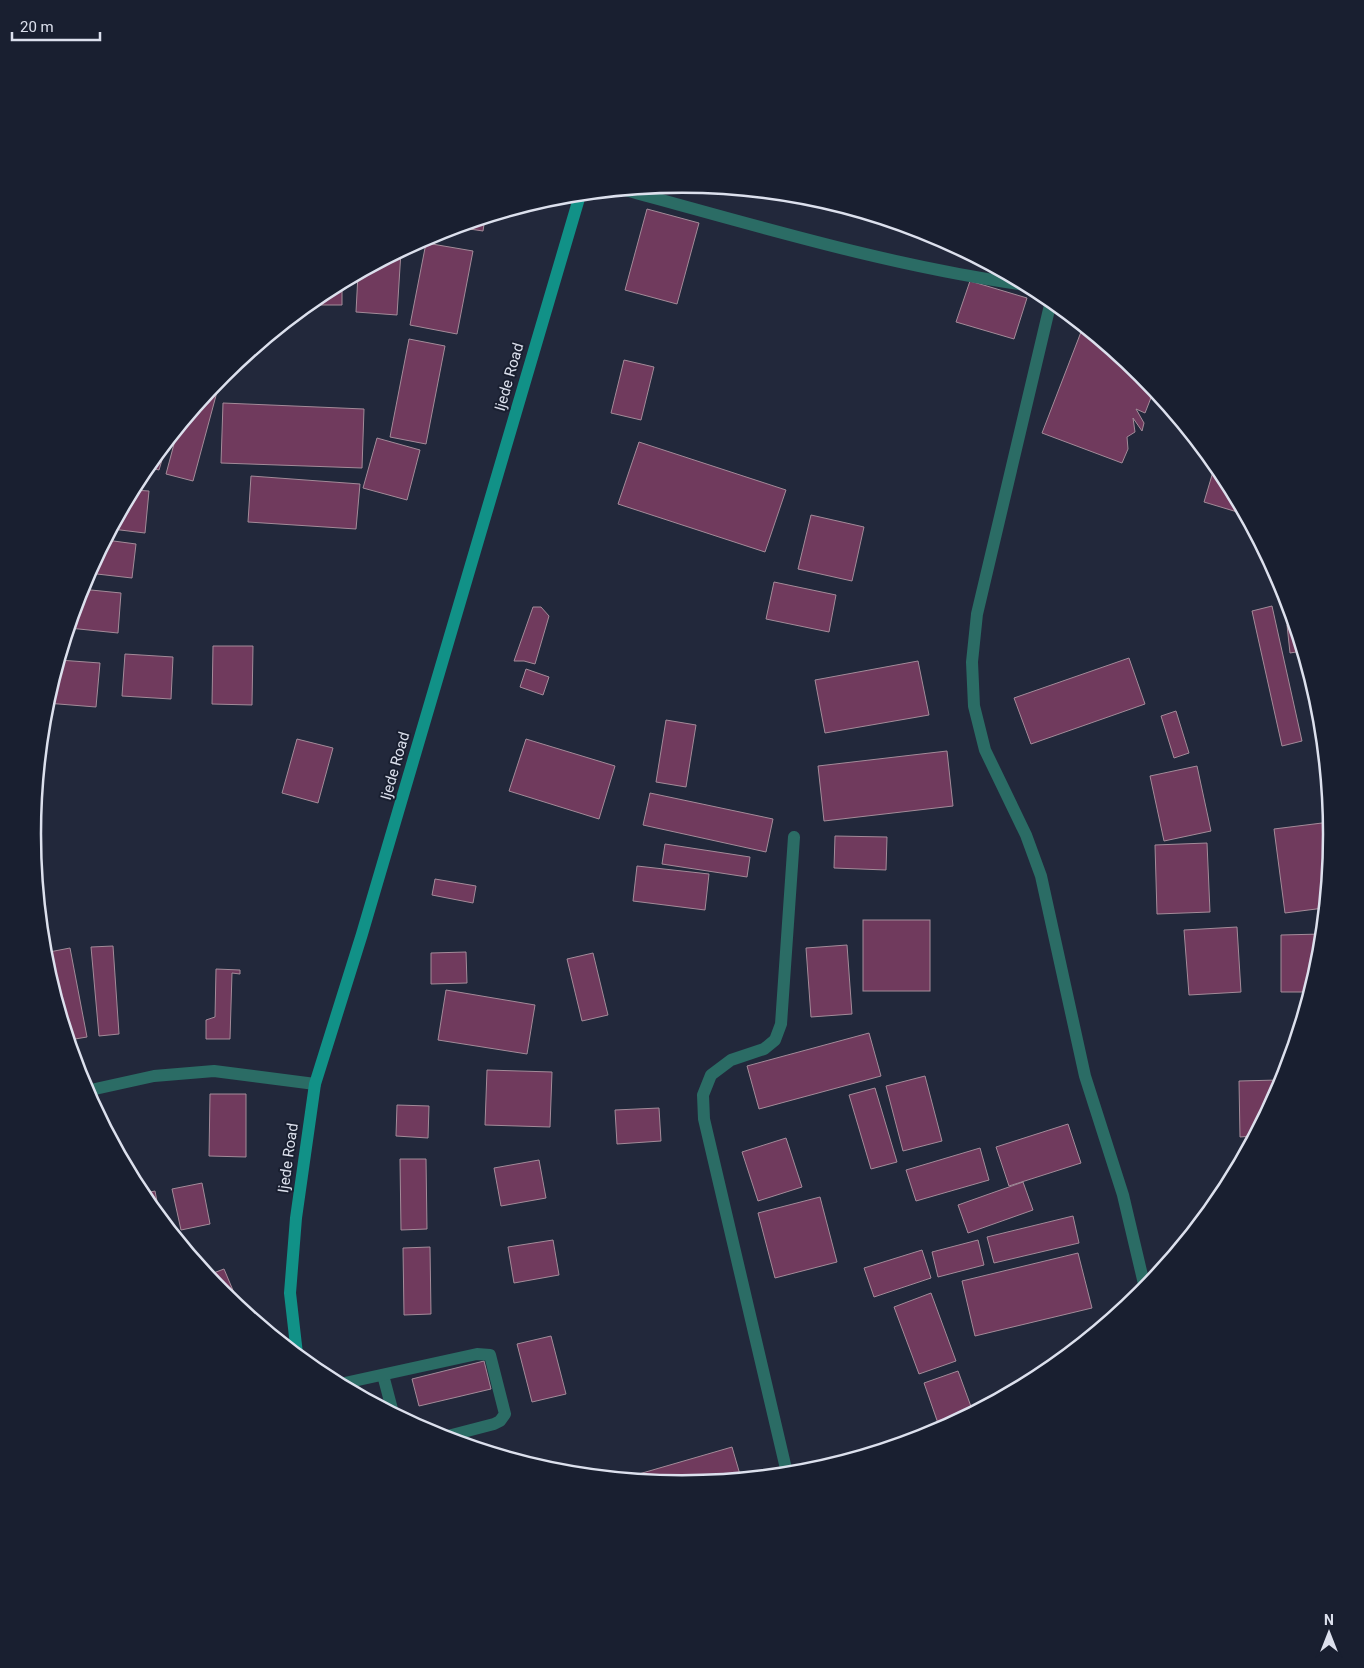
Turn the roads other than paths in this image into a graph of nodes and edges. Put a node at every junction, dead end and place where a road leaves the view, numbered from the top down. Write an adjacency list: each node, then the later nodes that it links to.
1 (643, 195): 3 (street)
2 (578, 202): 6 (main road, Ijede Road)
3 (1008, 283)
4 (1049, 309): 8 (street)
5 (794, 837): 14 (street)
6 (315, 1084): 7 (street); 9 (main road, Ijede Road)
7 (95, 1089)
8 (1143, 1279)
9 (296, 1345)
10 (383, 1375): 11 (street); 12 (street); 13 (street)
11 (350, 1382)
12 (391, 1405)
13 (457, 1434)
14 (785, 1466)

